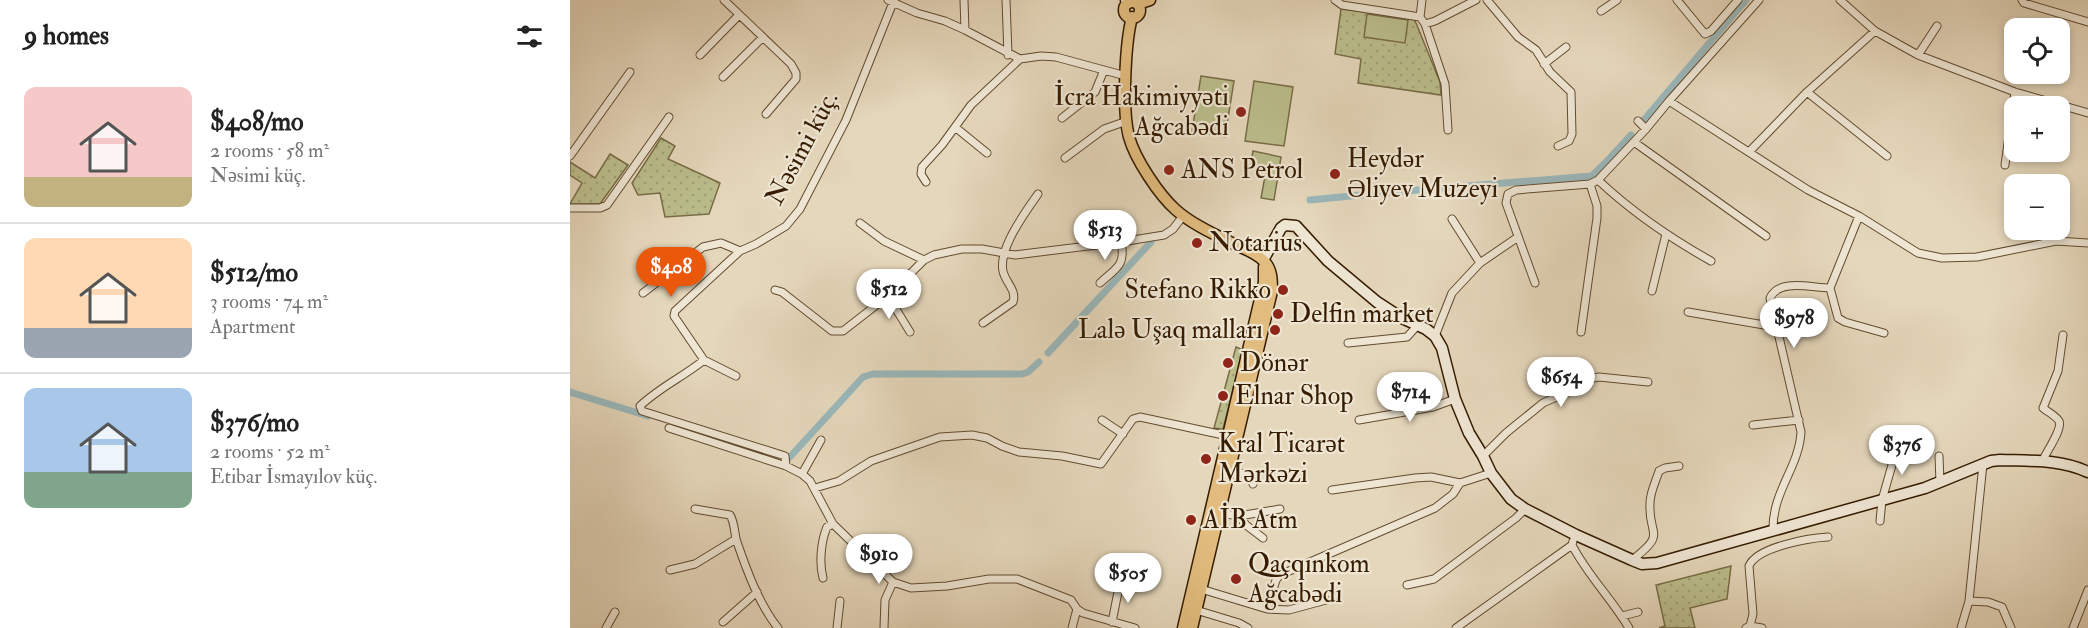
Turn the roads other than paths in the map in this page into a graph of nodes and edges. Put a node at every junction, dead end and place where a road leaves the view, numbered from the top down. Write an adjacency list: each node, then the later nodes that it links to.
1 (724, 0): 18 (street)
2 (964, 0): 22 (street)
3 (1006, 0): 27 (street)
4 (1150, 0): 16 (main road)
5 (1335, 0): 19 (street)
6 (1422, 0): 19 (street)
7 (1476, 0): 19 (street)
8 (1487, 0): 30 (street)
9 (1617, 0): 17 (street)
10 (1677, 0): 11 (street)
11 (1738, 0)
12 (1759, 0): 37 (street)
13 (1840, 0): 23 (street)
14 (2022, 0): 20 (street)
15 (892, 1): 22 (street, Nəsimi küç.); 69 (street, Nəsimi küç.)
16 (1131, 2): 33 (main road)
17 (1600, 11)
18 (739, 15): 24 (street); 26 (street)
19 (1423, 21): 46 (street)
20 (2088, 22)
21 (1937, 26): 28 (street)
22 (965, 30): 27 (street, Nəsimi küç.)
23 (1875, 31): 28 (street); 35 (street)
24 (763, 37): 34 (street); 39 (street)
25 (1566, 47): 30 (street)
26 (700, 55)
27 (1008, 55): 29 (street, Nəsimi küç.)
28 (1918, 55): 36 (street)
29 (1020, 59): 31 (street, Nəsimi küç.); 44 (street)
30 (1544, 64): 48 (street)
31 (1104, 70): 33 (street, Nəsimi küç.); 41 (street)
32 (630, 72): 51 (street)
33 (1126, 76): 42 (main road)
34 (723, 77)
35 (1808, 92): 49 (street); 52 (street)
36 (2015, 92): 38 (street); 54 (street)
37 (1669, 101): 45 (street); 49 (street)
38 (2088, 113)
39 (766, 114)
40 (669, 117): 59 (street)
41 (1062, 118)
42 (1127, 121): 53 (street); 60 (main road)
43 (1638, 121): 45 (street)
44 (955, 127): 50 (street); 56 (street)
45 (1646, 129): 47 (street)
46 (1448, 130)
47 (1634, 142): 55 (street); 65 (street)
48 (1558, 146)
49 (1749, 152): 61 (street)
50 (987, 153)
51 (570, 156)
52 (1887, 156)
53 (1065, 158)
54 (2005, 165)
55 (1598, 180): 57 (street); 64 (street)
56 (926, 182)
57 (1590, 184): 66 (street); 87 (street)
58 (1038, 194): 70 (street)
59 (570, 208)
60 (1183, 216): 67 (street); 72 (main road)
61 (1859, 216): 68 (street); 77 (street)
62 (1452, 219): 74 (street)
63 (860, 223): 71 (street)
64 (1666, 234): 73 (street); 79 (street)
65 (1766, 236)
66 (1518, 237): 74 (street); 76 (street)
67 (1121, 242): 70 (street); 75 (street)
68 (2088, 243)
69 (740, 251): 80 (street); 92 (street, Nəsimi küç.)
70 (1005, 254): 71 (street); 83 (street)
71 (924, 260): 81 (street)
72 (1263, 260): 84 (street); 103 (main road); 111 (main road)
73 (1711, 261)
74 (1480, 263): 90 (street)
75 (1100, 283)
76 (1535, 283)
77 (1830, 288): 85 (street); 88 (street)
78 (775, 290): 81 (street)
79 (1652, 291)
80 (643, 292)
81 (888, 296): 86 (street)
82 (1688, 312): 85 (street)
83 (984, 324)
84 (1417, 326): 90 (street); 91 (street)
85 (1776, 327): 98 (street)
86 (910, 332)
87 (1581, 332)
88 (1884, 333)
89 (2063, 335): 107 (street)
90 (1435, 336): 95 (street)
91 (1348, 343)
92 (704, 360): 93 (street); 109 (street)
93 (736, 376)
94 (1648, 382): 105 (street)
95 (1455, 399): 97 (street); 105 (street)
96 (1102, 420): 101 (street)
97 (1359, 420)
98 (1799, 420): 99 (street); 128 (street)
99 (1753, 424)
100 (669, 428): 109 (street)
101 (1123, 434): 103 (street); 118 (street)
102 (1885, 434): 120 (street)
103 (1228, 436): 162 (main road)
104 (821, 440): 114 (street)
105 (1483, 456): 113 (street)
106 (1939, 456): 115 (street)
107 (2042, 462): 108 (street); 112 (street)
108 (1983, 464): 115 (street); 146 (street)
109 (786, 466): 114 (street)
110 (1679, 466): 134 (street)
111 (1229, 470): 117 (street); 124 (main road)
112 (2088, 472)
113 (1491, 473): 116 (street); 121 (street)
114 (802, 474): 118 (street)
115 (1940, 482): 120 (street)
116 (1460, 483): 119 (street); 148 (street)
117 (1253, 484)
118 (815, 488): 127 (street)
119 (1332, 490)
120 (1882, 500): 126 (street); 128 (street)
121 (1525, 508): 132 (street); 140 (street)
122 (695, 509): 131 (street)
123 (1280, 509): 125 (street)
124 (1219, 513): 125 (street); 141 (main road)
125 (1239, 516): 130 (street)
126 (1880, 521)
127 (833, 524): 135 (street); 137 (street)
128 (1773, 531): 134 (street)
129 (1828, 537): 155 (street)
130 (1263, 538)
131 (736, 539): 136 (street); 143 (street)
132 (1574, 540): 134 (street); 152 (street); 165 (street)
133 (902, 542): 135 (street)
134 (1632, 560)
135 (877, 567): 138 (street)
136 (669, 570)
137 (823, 578)
138 (893, 582): 147 (street); 159 (street)
139 (1120, 582): 154 (street)
140 (1407, 585)
141 (1201, 589): 148 (street); 149 (main road)
142 (2088, 590): 170 (street)
143 (757, 592): 153 (street); 157 (street)
144 (1326, 600): 148 (street)
145 (840, 601): 158 (street)
146 (1969, 601): 168 (street); 169 (street)
147 (1077, 609): 154 (street); 160 (street)
148 (1267, 609)
149 (1196, 610): 163 (main road); 164 (street)
150 (615, 612): 156 (street)
151 (1638, 612): 152 (street)
152 (1622, 616): 166 (street)
153 (723, 622)
154 (1112, 622): 161 (street)
155 (1748, 627): 167 (street)
156 (606, 628)
157 (778, 628)
158 (837, 628)
159 (884, 628)
160 (1072, 628)
161 (1135, 628)
162 (1183, 628)
163 (1192, 628)
164 (1248, 628)
165 (1456, 628)
166 (1629, 628)
167 (1762, 628)
168 (1961, 628)
169 (2011, 628)
170 (2073, 628)

